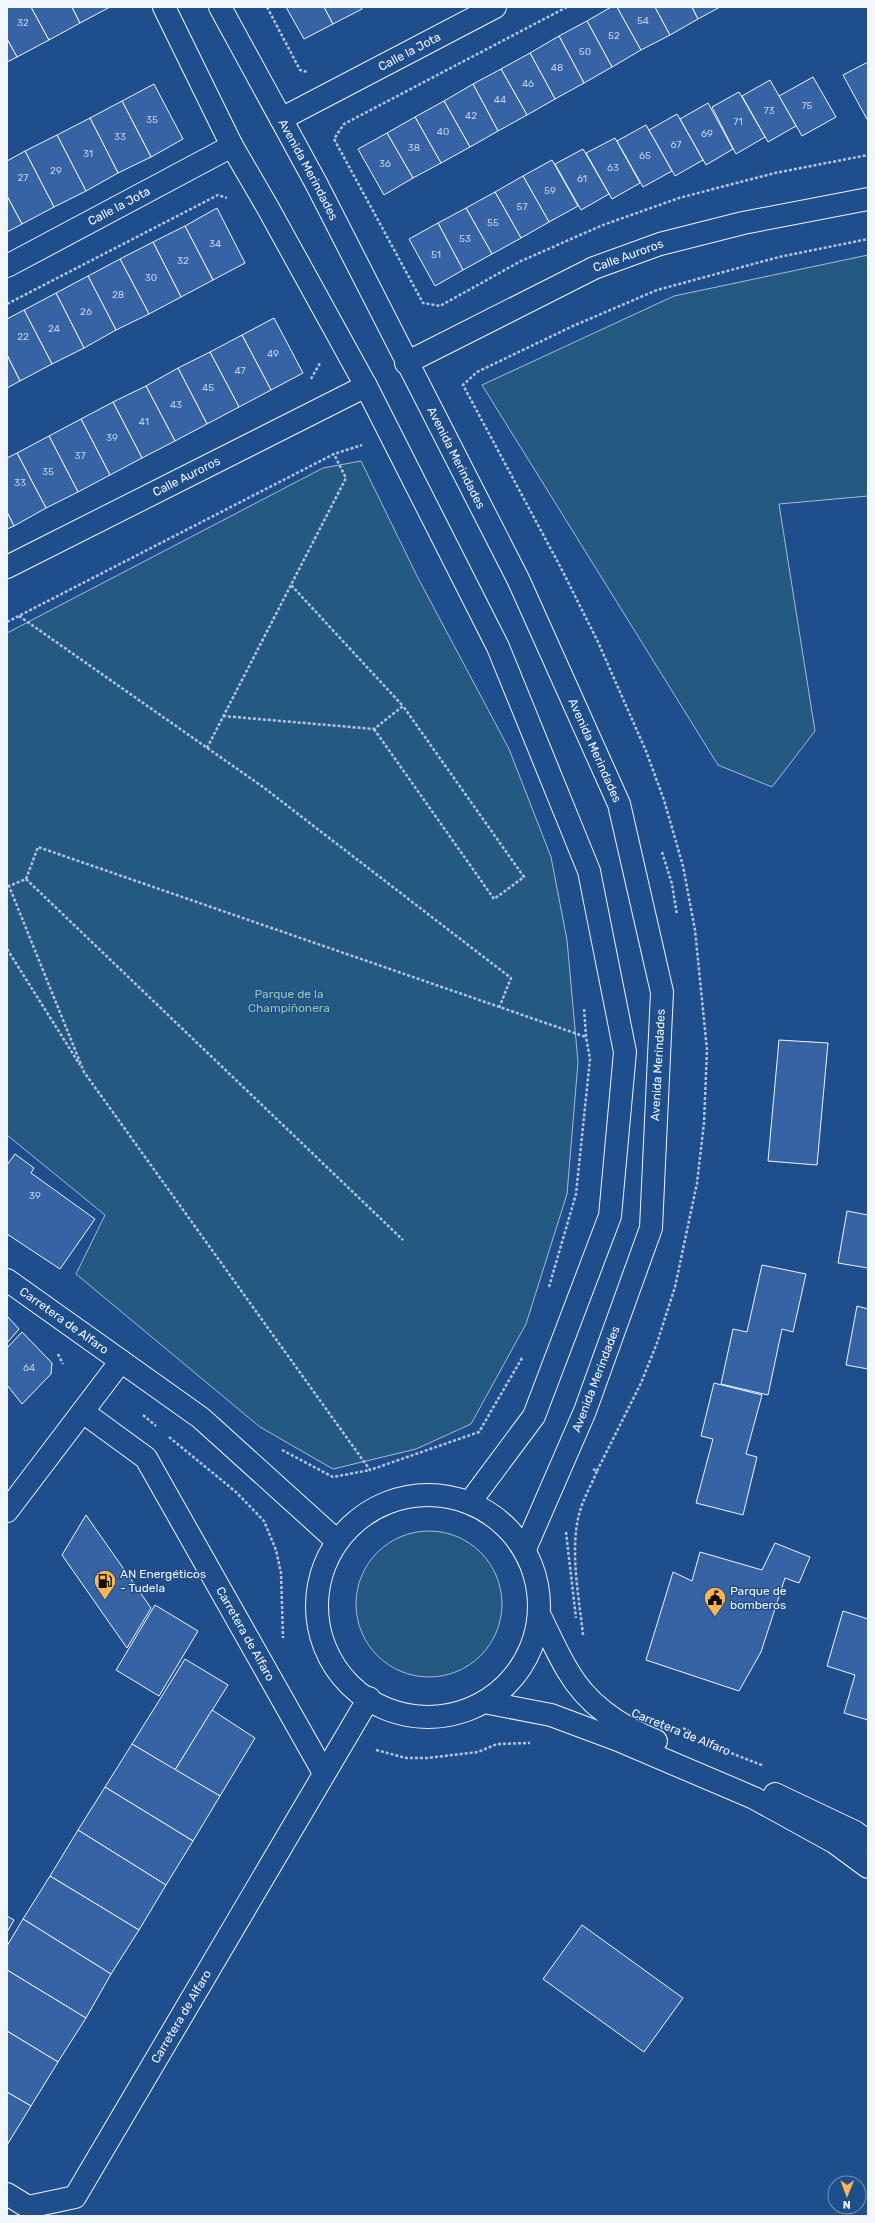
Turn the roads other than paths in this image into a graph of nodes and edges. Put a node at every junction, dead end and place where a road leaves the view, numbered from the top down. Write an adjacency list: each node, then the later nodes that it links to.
1 (164, 7): 5 (main road)
2 (220, 7): 4 (main road, Avenida Merindades)
3 (495, 7): 4 (main road, Calle la Jota)
4 (281, 119): 8 (main road, Avenida Merindades)
5 (232, 146): 7 (main road, Calle la Jota); 9 (main road)
6 (868, 199): 8 (main road, Calle Auroros)
7 (7, 266)
8 (406, 363): 17 (main road, Avenida Merindades)
9 (366, 386): 10 (main road, Calle Auroros); 14 (main road)
10 (7, 567)
11 (7, 1280): 12 (main road, Carretera de Alfaro)
12 (121, 1361): 13 (main road, Carretera de Alfaro); 16 (main road, Carretera de Alfaro)
13 (83, 1412): 15 (main road, Carretera de Alfaro); 21 (main road, Carretera de Alfaro)
14 (470, 1502): 16 (main road); 17 (main road)
15 (7, 1511)
16 (337, 1541): 19 (main road)
17 (525, 1550): 18 (main road)
18 (540, 1616): 20 (main road); 22 (main road, Carretera de Alfaro)
19 (369, 1698): 20 (main road); 21 (main road, Carretera de Alfaro)
20 (484, 1702): 23 (main road)
21 (324, 1773): 24 (main road, Carretera de Alfaro)
22 (868, 1842)
23 (868, 1867)
24 (7, 2194)

